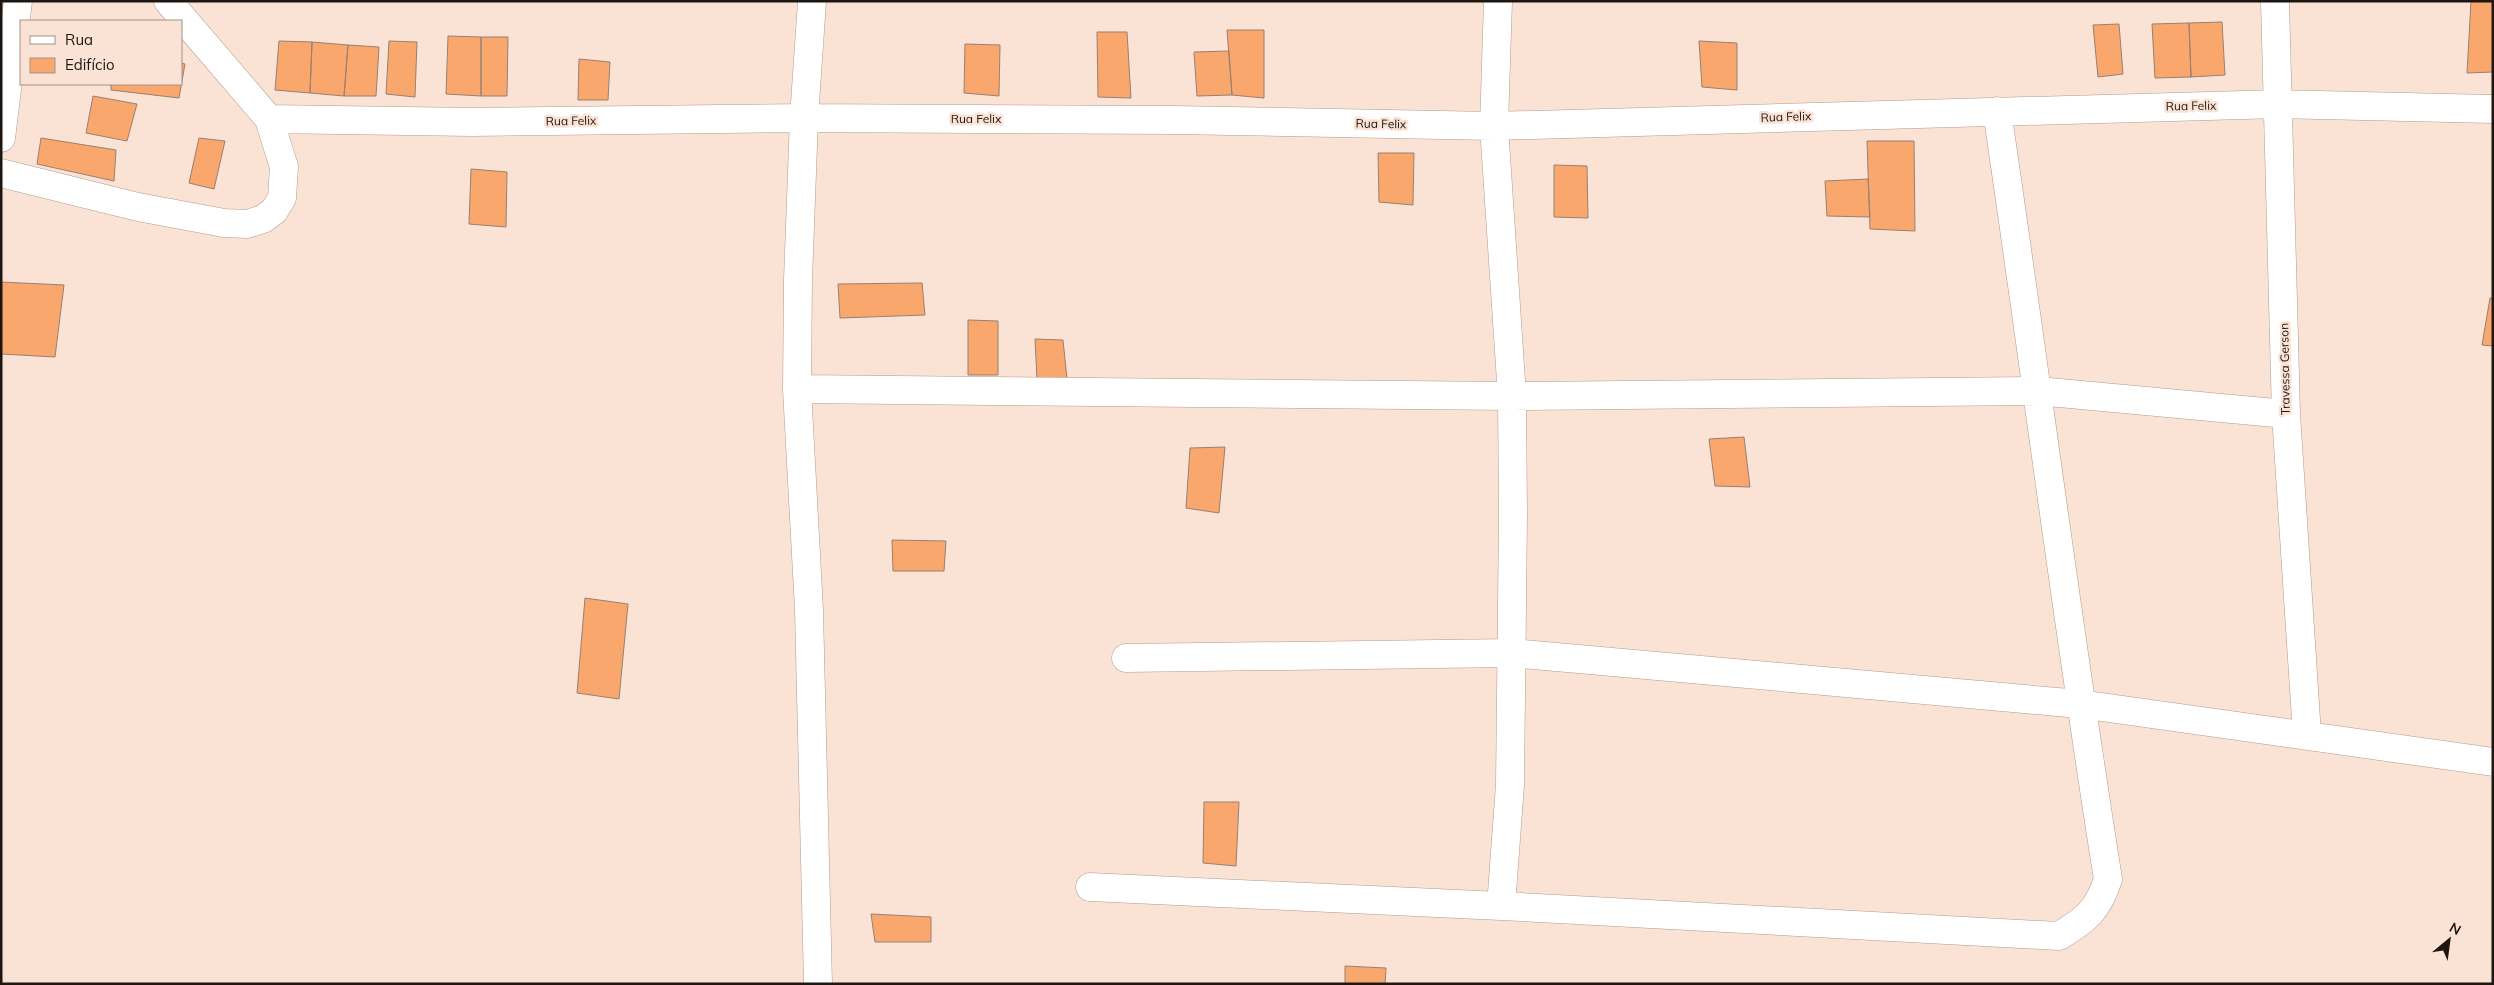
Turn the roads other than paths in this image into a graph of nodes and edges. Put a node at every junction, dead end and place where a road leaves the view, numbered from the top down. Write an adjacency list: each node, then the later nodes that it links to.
1 (18, 1): 12 (street)
2 (168, 1): 10 (street)
3 (812, 1): 9 (street)
4 (1498, 1): 11 (street)
5 (2274, 1): 6 (street, Travessa Gerson)
6 (2279, 104): 7 (street, Rua Felix); 8 (street, Rua Felix); 17 (street, Travessa Gerson)
7 (2493, 109)
8 (1997, 111): 11 (street, Rua Felix); 15 (street)
9 (804, 118): 10 (street, Rua Felix); 11 (street, Rua Felix); 14 (street)
10 (269, 119): 13 (street)
11 (1494, 126): 16 (street)
12 (1, 138)
13 (1, 174)
14 (797, 388): 16 (street); 25 (street)
15 (2038, 391): 16 (street); 17 (street); 20 (street)
16 (1512, 396): 18 (street)
17 (2286, 414): 21 (street, Travessa Gerson)
18 (1512, 653): 19 (street); 20 (street); 24 (street)
19 (1126, 658)
20 (2080, 704): 21 (street); 24 (street)
21 (2307, 735): 22 (street)
22 (2493, 762)
23 (1090, 887): 24 (street)
24 (1501, 906)
25 (818, 984)

